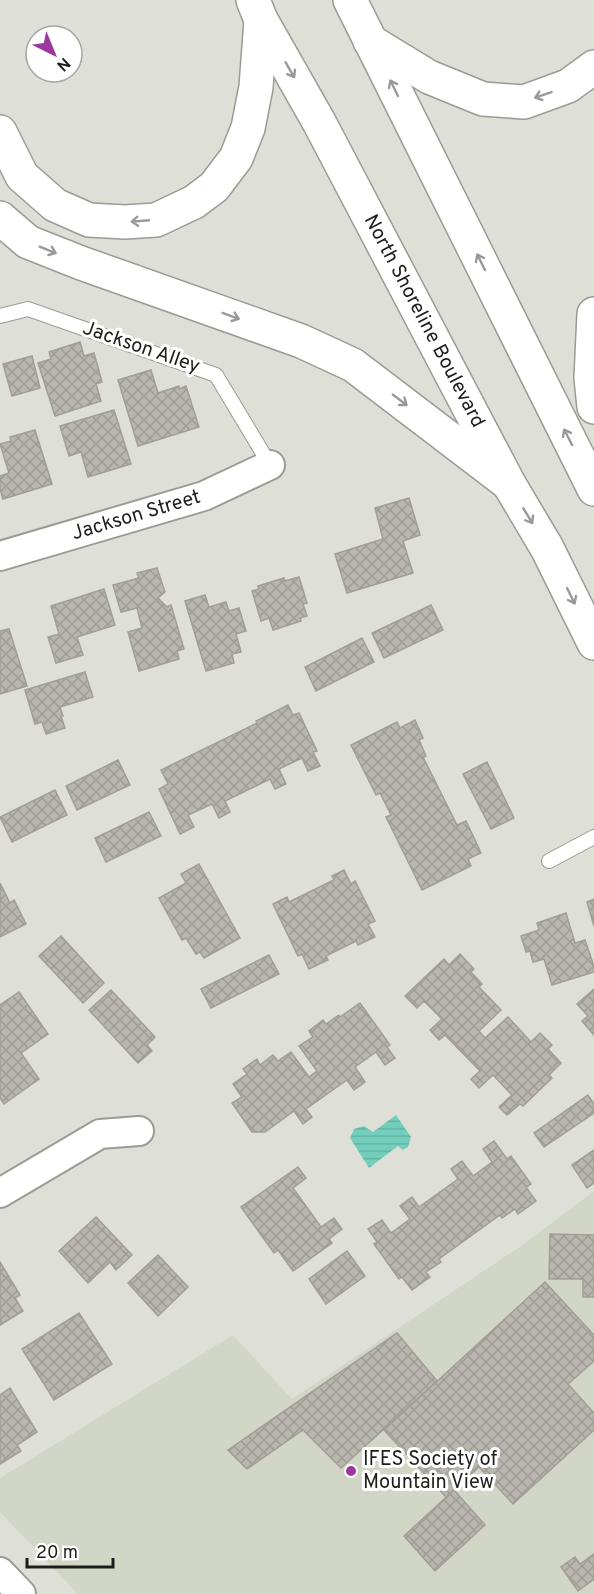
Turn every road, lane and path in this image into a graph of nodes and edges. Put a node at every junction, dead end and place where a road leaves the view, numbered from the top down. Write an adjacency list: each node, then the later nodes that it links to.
1 (350, 0): 3 (main road)
2 (257, 10): 5 (main road, one-way to 5); 11 (main road, North Shoreline Boulevard, one-way to 11)
3 (370, 41): 4 (main road, one-way to 3); 12 (main road, one-way to 3)
4 (594, 67)
5 (0, 132)
6 (0, 218): 11 (main road, one-way to 11)
7 (594, 314): 9 (main road)
8 (0, 316): 10 (lane, Jackson Alley)
9 (594, 407)
10 (270, 465): 13 (street, Jackson Street)
11 (509, 484): 14 (main road, North Shoreline Boulevard, one-way to 14)
12 (594, 489)
13 (0, 556)
14 (594, 643)
15 (594, 837): 16 (lane)
16 (549, 861)
17 (139, 1131): 18 (street)
18 (0, 1192)
19 (0, 1572): 20 (street)
20 (21, 1594)

